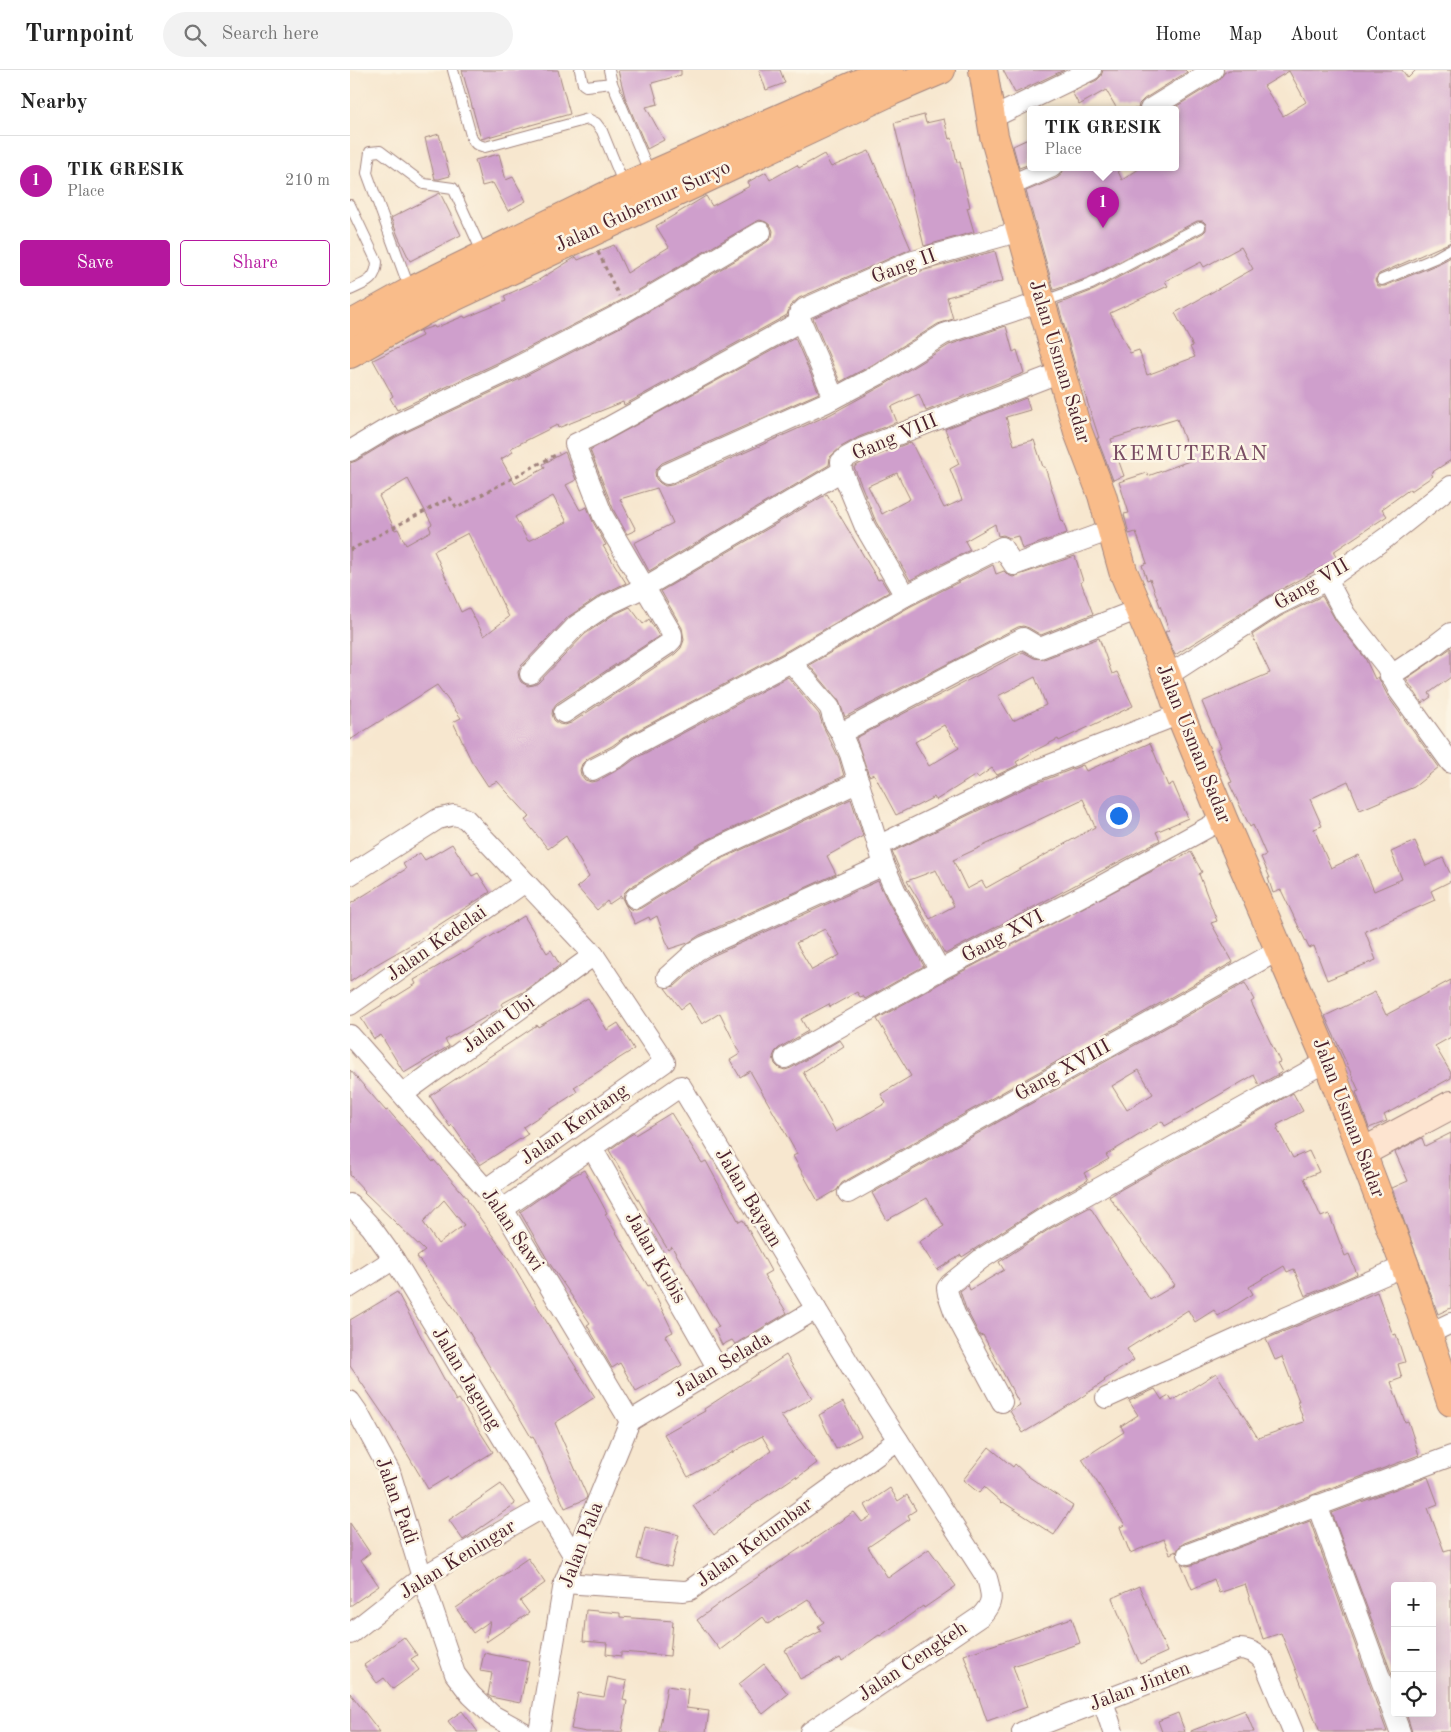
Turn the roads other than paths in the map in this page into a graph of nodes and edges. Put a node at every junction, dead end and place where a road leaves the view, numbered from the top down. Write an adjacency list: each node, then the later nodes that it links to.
1 (453, 70): 15 (lane)
2 (580, 70): 9 (lane)
3 (609, 70): 9 (lane)
4 (889, 70): 13 (highway, Jalan Gubernur Suryo)
5 (941, 70): 15 (highway, Jalan Gubernur Suryo)
6 (983, 70): 11 (highway, Jalan Usman Sadar)
7 (1091, 70): 11 (street)
8 (1214, 70): 10 (street)
9 (612, 83): 13 (lane)
10 (1155, 106)
11 (992, 118): 14 (highway, Jalan Usman Sadar)
12 (1043, 171): 14 (street)
13 (650, 175): 15 (highway, Jalan Gubernur Suryo)
14 (1008, 186): 18 (highway, Jalan Usman Sadar)
15 (630, 199): 21 (highway, Jalan Gubernur Suryo); 21 (highway, Jalan Gubernur Suryo)
16 (350, 205): 23 (lane)
17 (1200, 227): 25 (lane)
18 (1021, 231): 25 (highway, Jalan Usman Sadar); 26 (street, Gang II)
19 (761, 232): 31 (street)
20 (1451, 249): 22 (lane)
21 (489, 267): 24 (highway, Jalan Gubernur Suryo); 24 (lane); 28 (highway, Jalan Gubernur Suryo)
22 (1382, 280)
23 (350, 290)
24 (411, 291): 27 (highway, Jalan Gubernur Suryo)
25 (1041, 302): 29 (highway, Jalan Usman Sadar); 30 (street)
26 (801, 321): 30 (street); 37 (street)
27 (350, 325)
28 (350, 354)
29 (1061, 372): 32 (street, Gang VIII); 35 (highway, Jalan Usman Sadar)
30 (834, 398): 33 (street)
31 (350, 451)
32 (842, 471): 37 (street); 38 (street, Gang VIII)
33 (667, 474)
34 (1451, 486): 36 (street, Gang VII)
35 (1111, 530): 38 (street); 39 (highway, Jalan Usman Sadar)
36 (1327, 580): 43 (street, Gang VII); 44 (street)
37 (645, 587): 42 (street); 45 (street)
38 (905, 596): 41 (street)
39 (1139, 609): 43 (highway, Jalan Usman Sadar); 47 (street)
40 (1451, 633): 44 (street)
41 (792, 662): 47 (street); 49 (street)
42 (530, 674)
43 (1166, 676): 46 (highway, Jalan Usman Sadar)
44 (1390, 676): 48 (street)
45 (564, 713)
46 (1180, 714): 51 (highway, Jalan Usman Sadar); 52 (street)
47 (841, 734): 50 (street)
48 (1451, 763)
49 (592, 770)
50 (859, 782): 52 (street); 56 (street)
51 (1223, 819): 57 (highway, Jalan Usman Sadar); 59 (street, Gang XVI)
52 (878, 846): 53 (street)
53 (884, 865): 59 (street); 60 (street)
54 (350, 875): 55 (street)
55 (525, 882): 58 (street); 61 (street, Jalan Kedelai)
56 (635, 898)
57 (1279, 950): 64 (highway, Jalan Usman Sadar); 70 (street, Gang XVIII)
58 (594, 955): 65 (street, Jalan Ubi); 69 (street, Jalan Kentang)
59 (940, 970): 63 (street, Gang XVI)
60 (667, 977)
61 (350, 1005)
62 (350, 1035): 65 (street, Jalan Sawi)
63 (784, 1058)
64 (1327, 1060): 68 (highway, Jalan Usman Sadar); 80 (street)
65 (403, 1094): 69 (street, Jalan Sawi)
66 (1451, 1104): 68 (main road)
67 (592, 1148): 72 (street); 76 (street, Jalan Bayam); 78 (street, Jalan Kubis)
68 (1362, 1152): 74 (highway, Jalan Usman Sadar)
69 (486, 1189): 72 (street, Jalan Sawi)
70 (848, 1193)
71 (350, 1204): 73 (street, Jalan Jagung)
72 (504, 1209): 83 (street, Jalan Sawi)
73 (394, 1259): 75 (street); 87 (street, Jalan Jagung)
74 (1405, 1266): 77 (highway, Jalan Usman Sadar); 79 (street)
75 (350, 1287)
76 (816, 1309): 78 (street, Jalan Selada); 84 (street, Jalan Bayam)
77 (1440, 1328): 81 (highway, Jalan Usman Sadar)
78 (718, 1369): 83 (street, Jalan Selada)
79 (1106, 1398)
80 (1002, 1402)
81 (1451, 1402)
82 (352, 1409): 90 (street, Jalan Padi)
83 (630, 1421): 89 (street, Jalan Pala)
84 (898, 1440): 91 (street, Jalan Bayam); 92 (street, Jalan Ketumbar)
85 (1451, 1456): 86 (street)
86 (1317, 1505): 88 (street); 101 (street)
87 (544, 1507): 89 (street, Jalan Jagung); 90 (street, Jalan Keningar)
88 (1188, 1554)
89 (575, 1558): 92 (street, Jalan Pala)
90 (422, 1577): 93 (street, Jalan Keningar); 95 (street, Jalan Padi)
91 (987, 1578): 97 (street, Jalan Cengkeh)
92 (564, 1584): 96 (street, Jalan Pala)
93 (350, 1634)
94 (1103, 1701): 98 (street, Jalan Jinten); 99 (street); 100 (street, Jalan Jinten)
95 (523, 1732)
96 (539, 1732)
97 (810, 1732)
98 (1022, 1732)
99 (1113, 1732)
100 (1293, 1732)
101 (1400, 1732)

